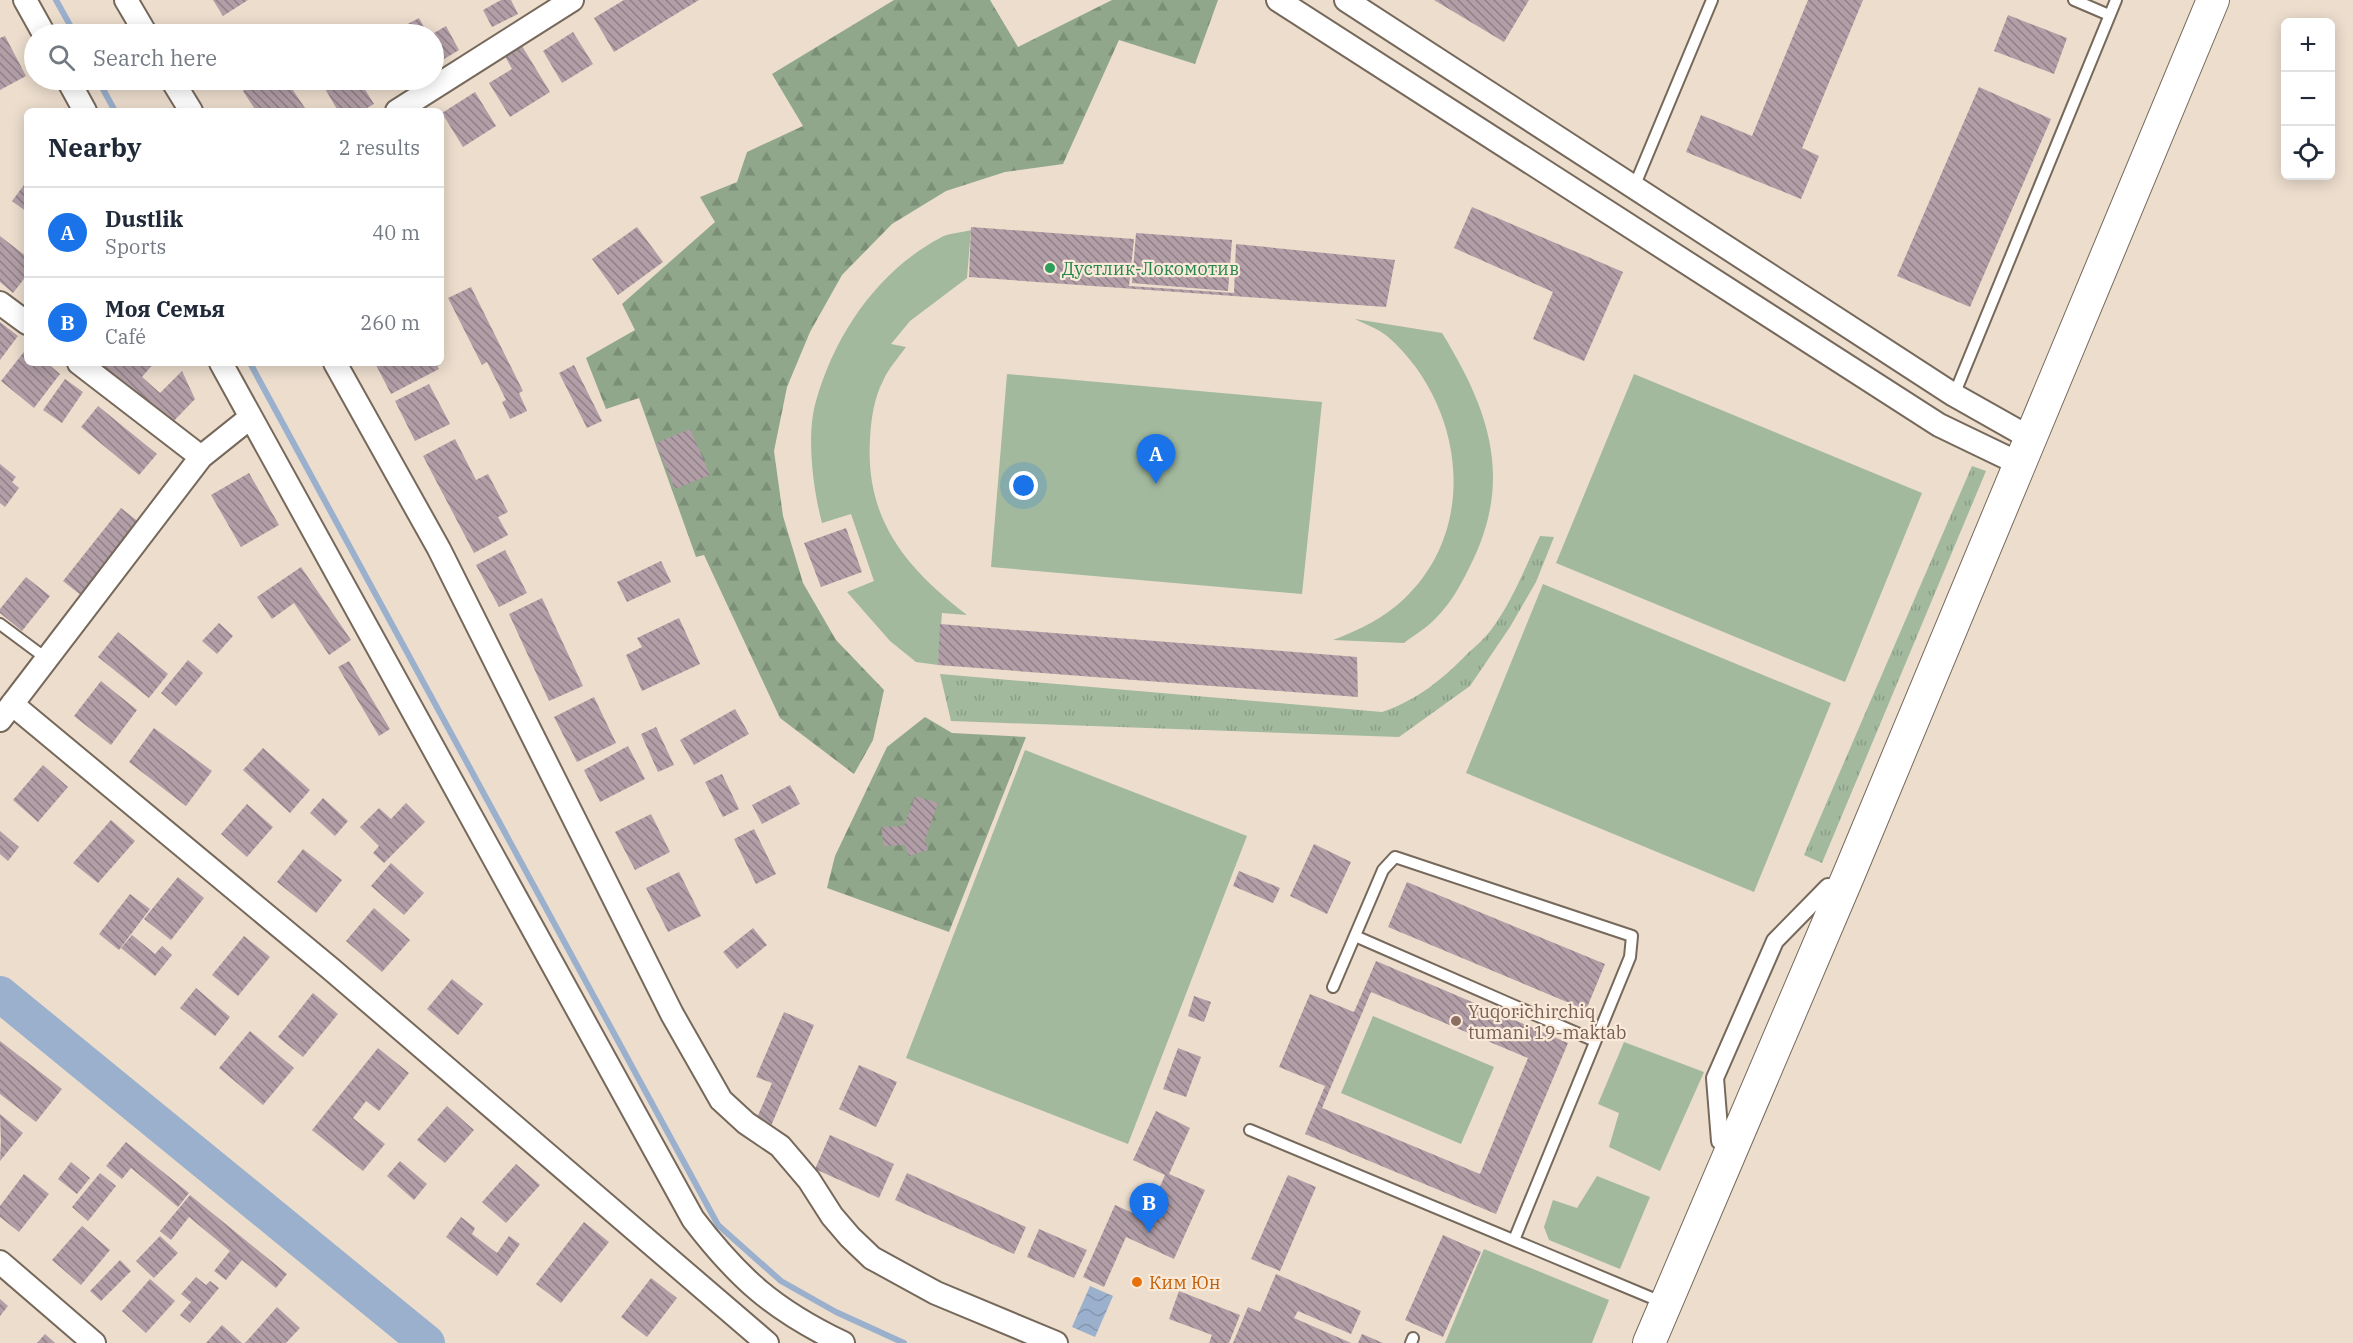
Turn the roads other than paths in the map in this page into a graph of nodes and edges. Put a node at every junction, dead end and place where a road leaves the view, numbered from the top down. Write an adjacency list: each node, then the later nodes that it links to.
1 (25, 0): 12 (street)
2 (126, 0): 13 (street)
3 (572, 0): 14 (street)
4 (1278, 0): 22 (street)
5 (1346, 0): 21 (street)
6 (1712, 0): 21 (lane)
7 (2074, 0): 11 (lane)
8 (2116, 0): 11 (lane)
9 (2196, 0): 33 (main road)
10 (2213, 0): 33 (main road)
11 (2109, 15): 30 (lane)
12 (38, 24)
13 (140, 24)
14 (444, 81)
15 (73, 90): 18 (street)
16 (178, 90): 19 (street)
17 (430, 90): 20 (street)
18 (83, 108)
19 (189, 108)
20 (402, 108)
21 (1634, 187): 22 (street); 24 (street)
22 (1616, 217): 26 (street)
23 (0, 303): 25 (street)
24 (1837, 319): 26 (street); 30 (street)
25 (24, 321)
26 (1819, 347): 32 (street)
27 (83, 366): 34 (street)
28 (223, 366): 31 (street)
29 (337, 366): 48 (street)
30 (1954, 395): 32 (street); 33 (street)
31 (251, 417): 34 (street); 47 (street)
32 (1939, 425): 33 (street)
33 (2018, 447): 44 (main road); 50 (main road)
34 (201, 457): 36 (street)
35 (0, 624): 36 (lane)
36 (47, 659): 37 (street)
37 (6, 712): 46 (street)
38 (1355, 936): 39 (lane); 40 (lane); 40 (lane)
39 (1333, 987)
40 (1595, 1041): 42 (lane)
41 (1250, 1130): 42 (lane)
42 (1514, 1240): 44 (lane)
43 (0, 1262): 45 (street)
44 (1652, 1298): 49 (main road)
45 (94, 1343)
46 (767, 1343)
47 (843, 1343)
48 (1056, 1343)
49 (1633, 1343)
50 (1649, 1343)

